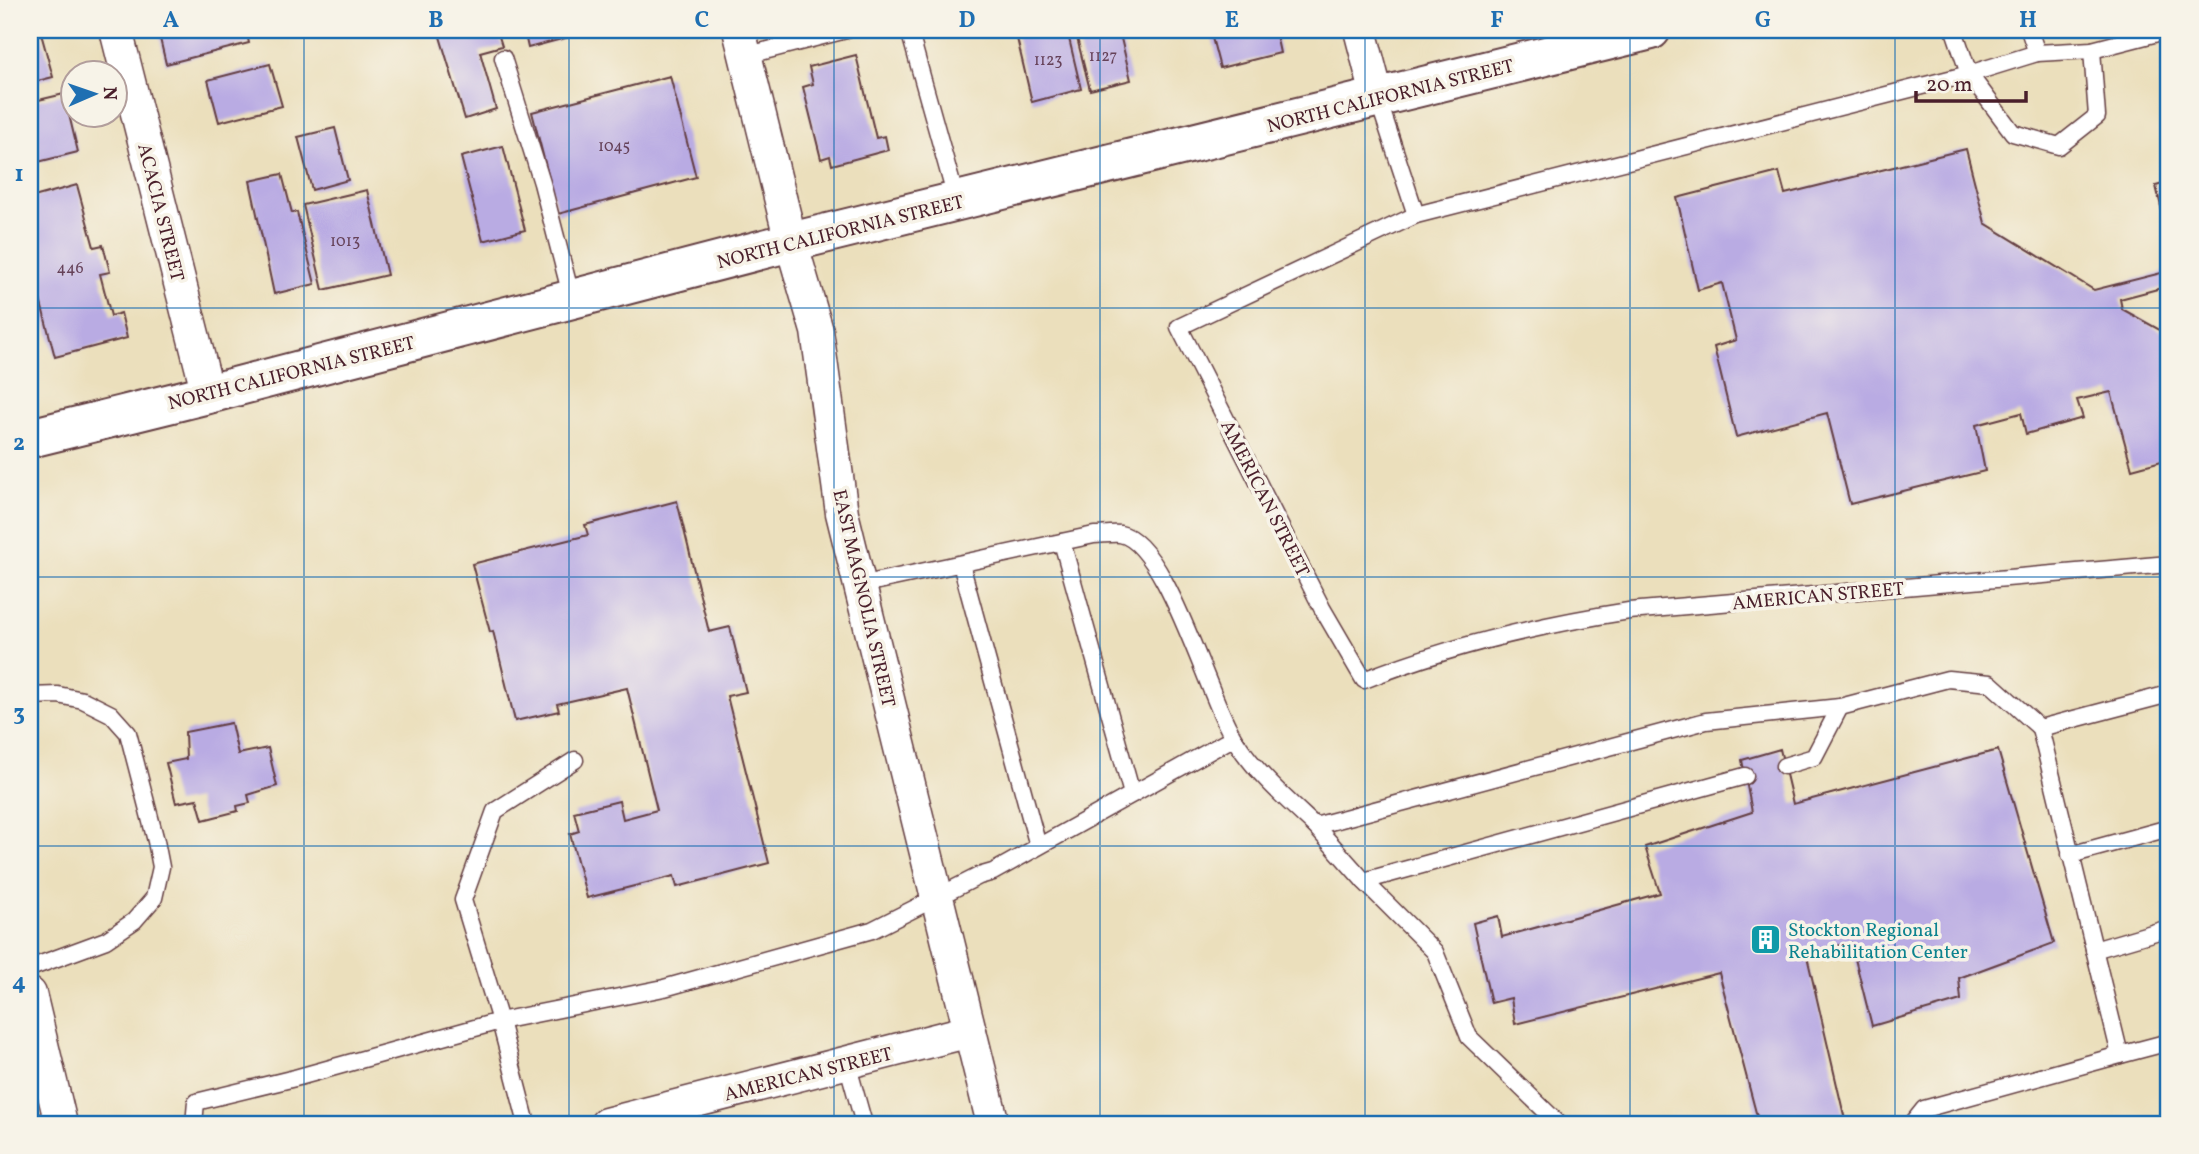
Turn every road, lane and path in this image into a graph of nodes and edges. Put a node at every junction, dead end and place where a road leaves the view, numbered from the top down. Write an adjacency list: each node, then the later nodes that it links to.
1 (116, 30): 19 (street, ACACIA STREET)
2 (846, 30): 9 (lane)
3 (909, 30): 15 (lane)
4 (1360, 30): 14 (street)
5 (1651, 30): 14 (street, NORTH CALIFORNIA STREET)
6 (1954, 30): 13 (lane)
7 (2029, 30): 11 (lane)
8 (2169, 30): 10 (lane, AMERICAN STREET)
9 (742, 43): 17 (street, EAST MAGNOLIA STREET)
10 (2092, 50): 11 (lane, AMERICAN STREET); 13 (lane)
11 (2037, 53): 13 (lane, AMERICAN STREET)
12 (503, 58): 18 (lane)
13 (1969, 74): 16 (lane, AMERICAN STREET)
14 (1378, 99): 15 (street, NORTH CALIFORNIA STREET); 16 (lane)
15 (957, 202): 17 (street, NORTH CALIFORNIA STREET)
16 (1416, 215): 23 (lane, AMERICAN STREET)
17 (791, 242): 18 (street, NORTH CALIFORNIA STREET); 24 (street, EAST MAGNOLIA STREET)
18 (572, 299): 19 (street, NORTH CALIFORNIA STREET)
19 (208, 394): 20 (street, NORTH CALIFORNIA STREET)
20 (30, 438)
21 (1062, 542): 22 (lane); 29 (lane); 33 (lane)
22 (961, 564): 24 (lane); 36 (lane)
23 (2169, 564)
24 (860, 585): 39 (street, EAST MAGNOLIA STREET)
25 (2169, 694): 28 (lane)
26 (30, 695): 42 (lane)
27 (1840, 707): 28 (lane); 31 (lane); 34 (lane)
28 (2040, 728): 37 (lane)
29 (1233, 738): 33 (lane); 34 (lane)
30 (575, 760): 44 (lane)
31 (1784, 766)
32 (1745, 776): 38 (lane)
33 (1132, 794): 36 (lane)
34 (1315, 826): 38 (lane)
35 (2169, 828): 37 (lane)
36 (1038, 846): 39 (lane)
37 (2070, 855): 41 (lane)
38 (1364, 881): 55 (lane)
39 (938, 897): 44 (lane); 45 (street, EAST MAGNOLIA STREET)
40 (2169, 928): 41 (lane)
41 (2094, 950): 47 (lane)
42 (30, 968)
43 (30, 994): 49 (street)
44 (500, 1021): 50 (lane); 51 (lane)
45 (970, 1031): 48 (street, AMERICAN STREET); 54 (street, EAST MAGNOLIA STREET)
46 (2169, 1042): 47 (lane)
47 (2120, 1055): 56 (lane)
48 (847, 1063): 52 (street, AMERICAN STREET); 53 (lane)
49 (61, 1124)
50 (194, 1124)
51 (527, 1124)
52 (606, 1124)
53 (864, 1124)
54 (993, 1124)
55 (1559, 1124)
56 (1912, 1124)

